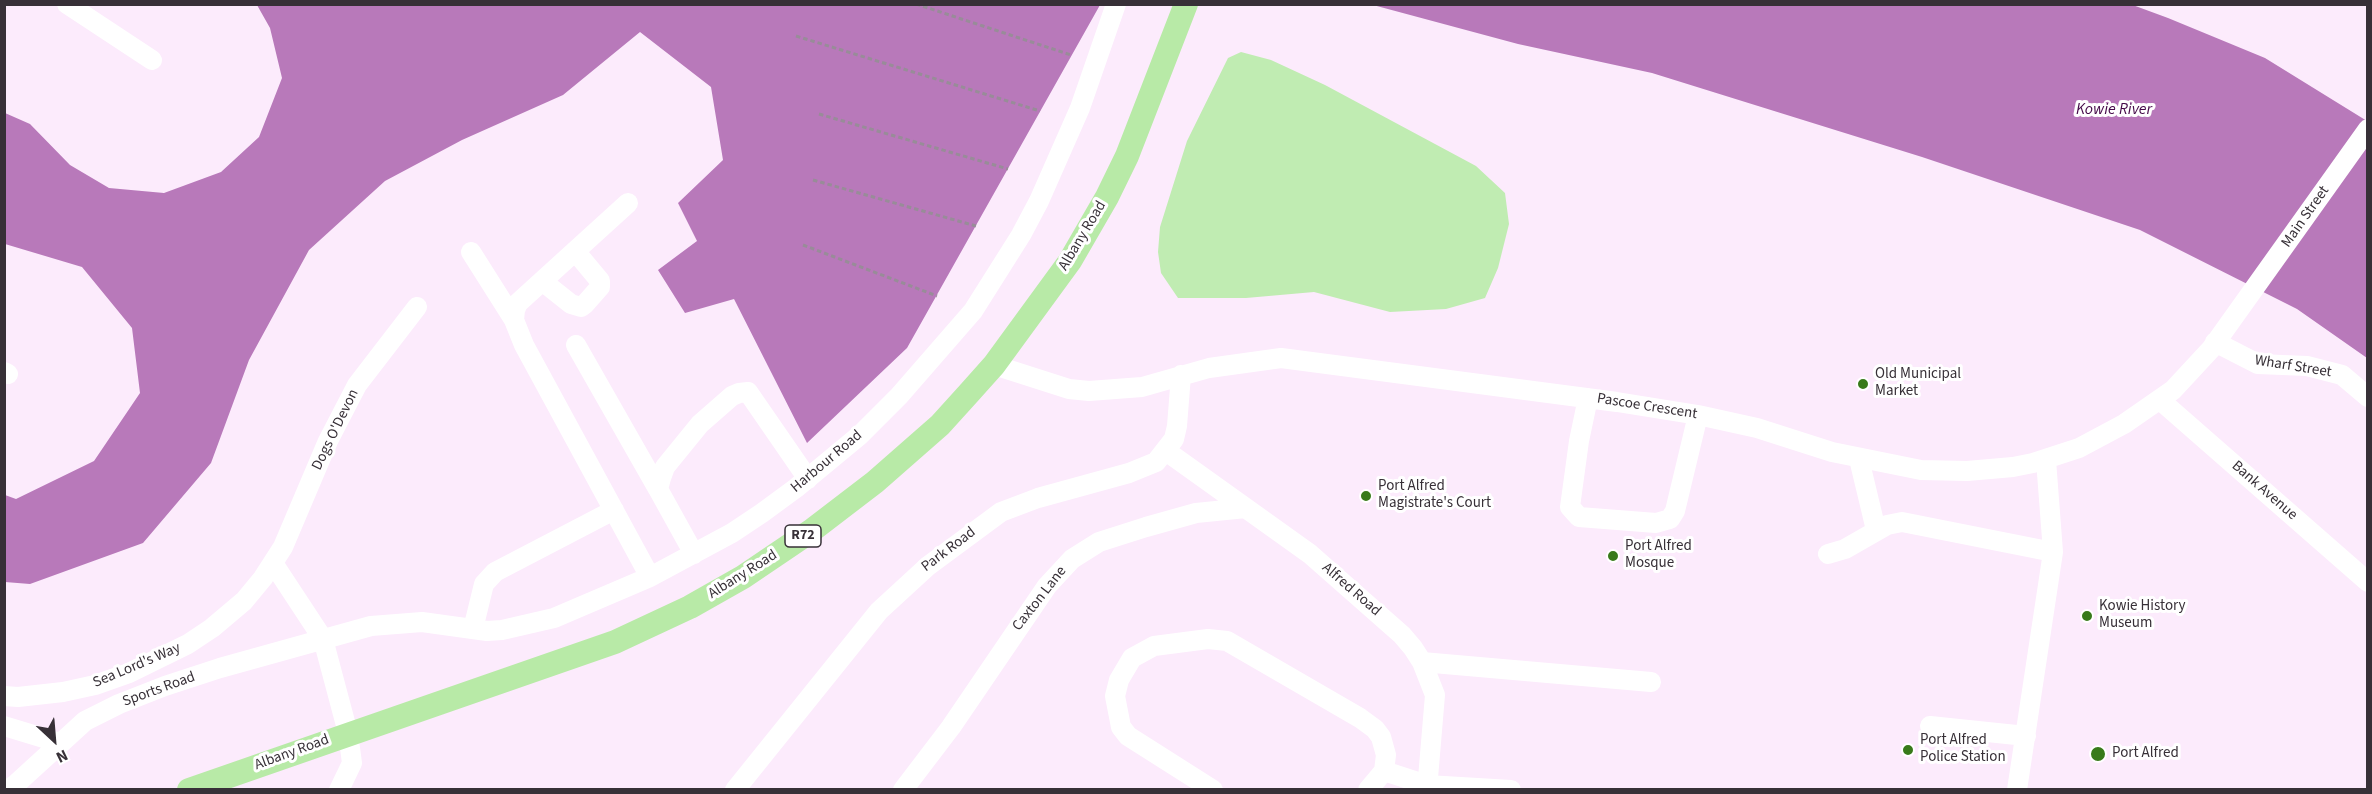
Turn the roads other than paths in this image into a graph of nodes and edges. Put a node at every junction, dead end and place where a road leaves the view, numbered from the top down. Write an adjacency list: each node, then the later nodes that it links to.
1 (68, 4): 4 (street)
2 (1116, 4): 24 (street, Harbour Road)
3 (1186, 4): 15 (main road, Albany Road / R72)
4 (152, 60)
5 (2367, 129): 10 (street, Main Street)
6 (628, 203): 7 (street)
7 (575, 251): 9 (street); 9 (street)
8 (471, 252): 12 (street)
9 (542, 281): 12 (street)
10 (2244, 304): 13 (street, Pascoe Crescent)
11 (417, 307): 32 (street, Dogs O'Devon)
12 (514, 320): 27 (street)
13 (2215, 342): 17 (street, Wharf Street); 19 (street, Pascoe Crescent)
14 (576, 345): 25 (street)
15 (994, 365): 16 (street, Pascoe Crescent); 42 (main road, Albany Road / R72)
16 (1181, 375): 18 (street, Pascoe Crescent); 21 (street)
17 (2367, 397)
18 (1588, 398): 20 (street, Pascoe Crescent); 20 (street)
19 (2160, 400): 23 (street, Pascoe Crescent); 34 (street, Bank Avenue)
20 (1698, 415): 22 (street, Pascoe Crescent)
21 (1166, 451): 26 (street, Alfred Road); 50 (street, Park Road)
22 (1859, 459): 23 (street, Pascoe Crescent); 28 (street)
23 (2046, 460): 29 (street)
24 (808, 479): 25 (street); 30 (street, Harbour Road)
25 (658, 489): 30 (street)
26 (1246, 508): 37 (street, Alfred Road); 51 (street, Caxton Lane)
27 (614, 510): 33 (street); 35 (street)
28 (1876, 530): 29 (street); 31 (street)
29 (2053, 552): 43 (street)
30 (694, 554): 33 (street, Harbour Road)
31 (1828, 554)
32 (273, 563): 36 (street); 39 (street, Sea Lord's Way)
33 (650, 577): 35 (street, Harbour Road)
34 (2367, 582)
35 (472, 629): 36 (street, Harbour Road)
36 (323, 639): 42 (street); 44 (street, Sports Road)
37 (1422, 662): 38 (street); 46 (street, Alfred Road)
38 (1651, 682)
39 (4, 696)
40 (4, 726): 44 (street)
41 (1930, 726): 43 (street)
42 (348, 733): 48 (main road, Albany Road / R72); 49 (street)
43 (2026, 736): 55 (street)
44 (60, 742): 47 (street, Sports Road)
45 (1384, 771): 46 (street); 52 (street); 53 (street)
46 (1427, 787): 54 (street)
47 (7, 789)
48 (189, 789)
49 (339, 789)
50 (735, 789)
51 (903, 789)
52 (1213, 789)
53 (1368, 789)
54 (1511, 789)
55 (2017, 789)

